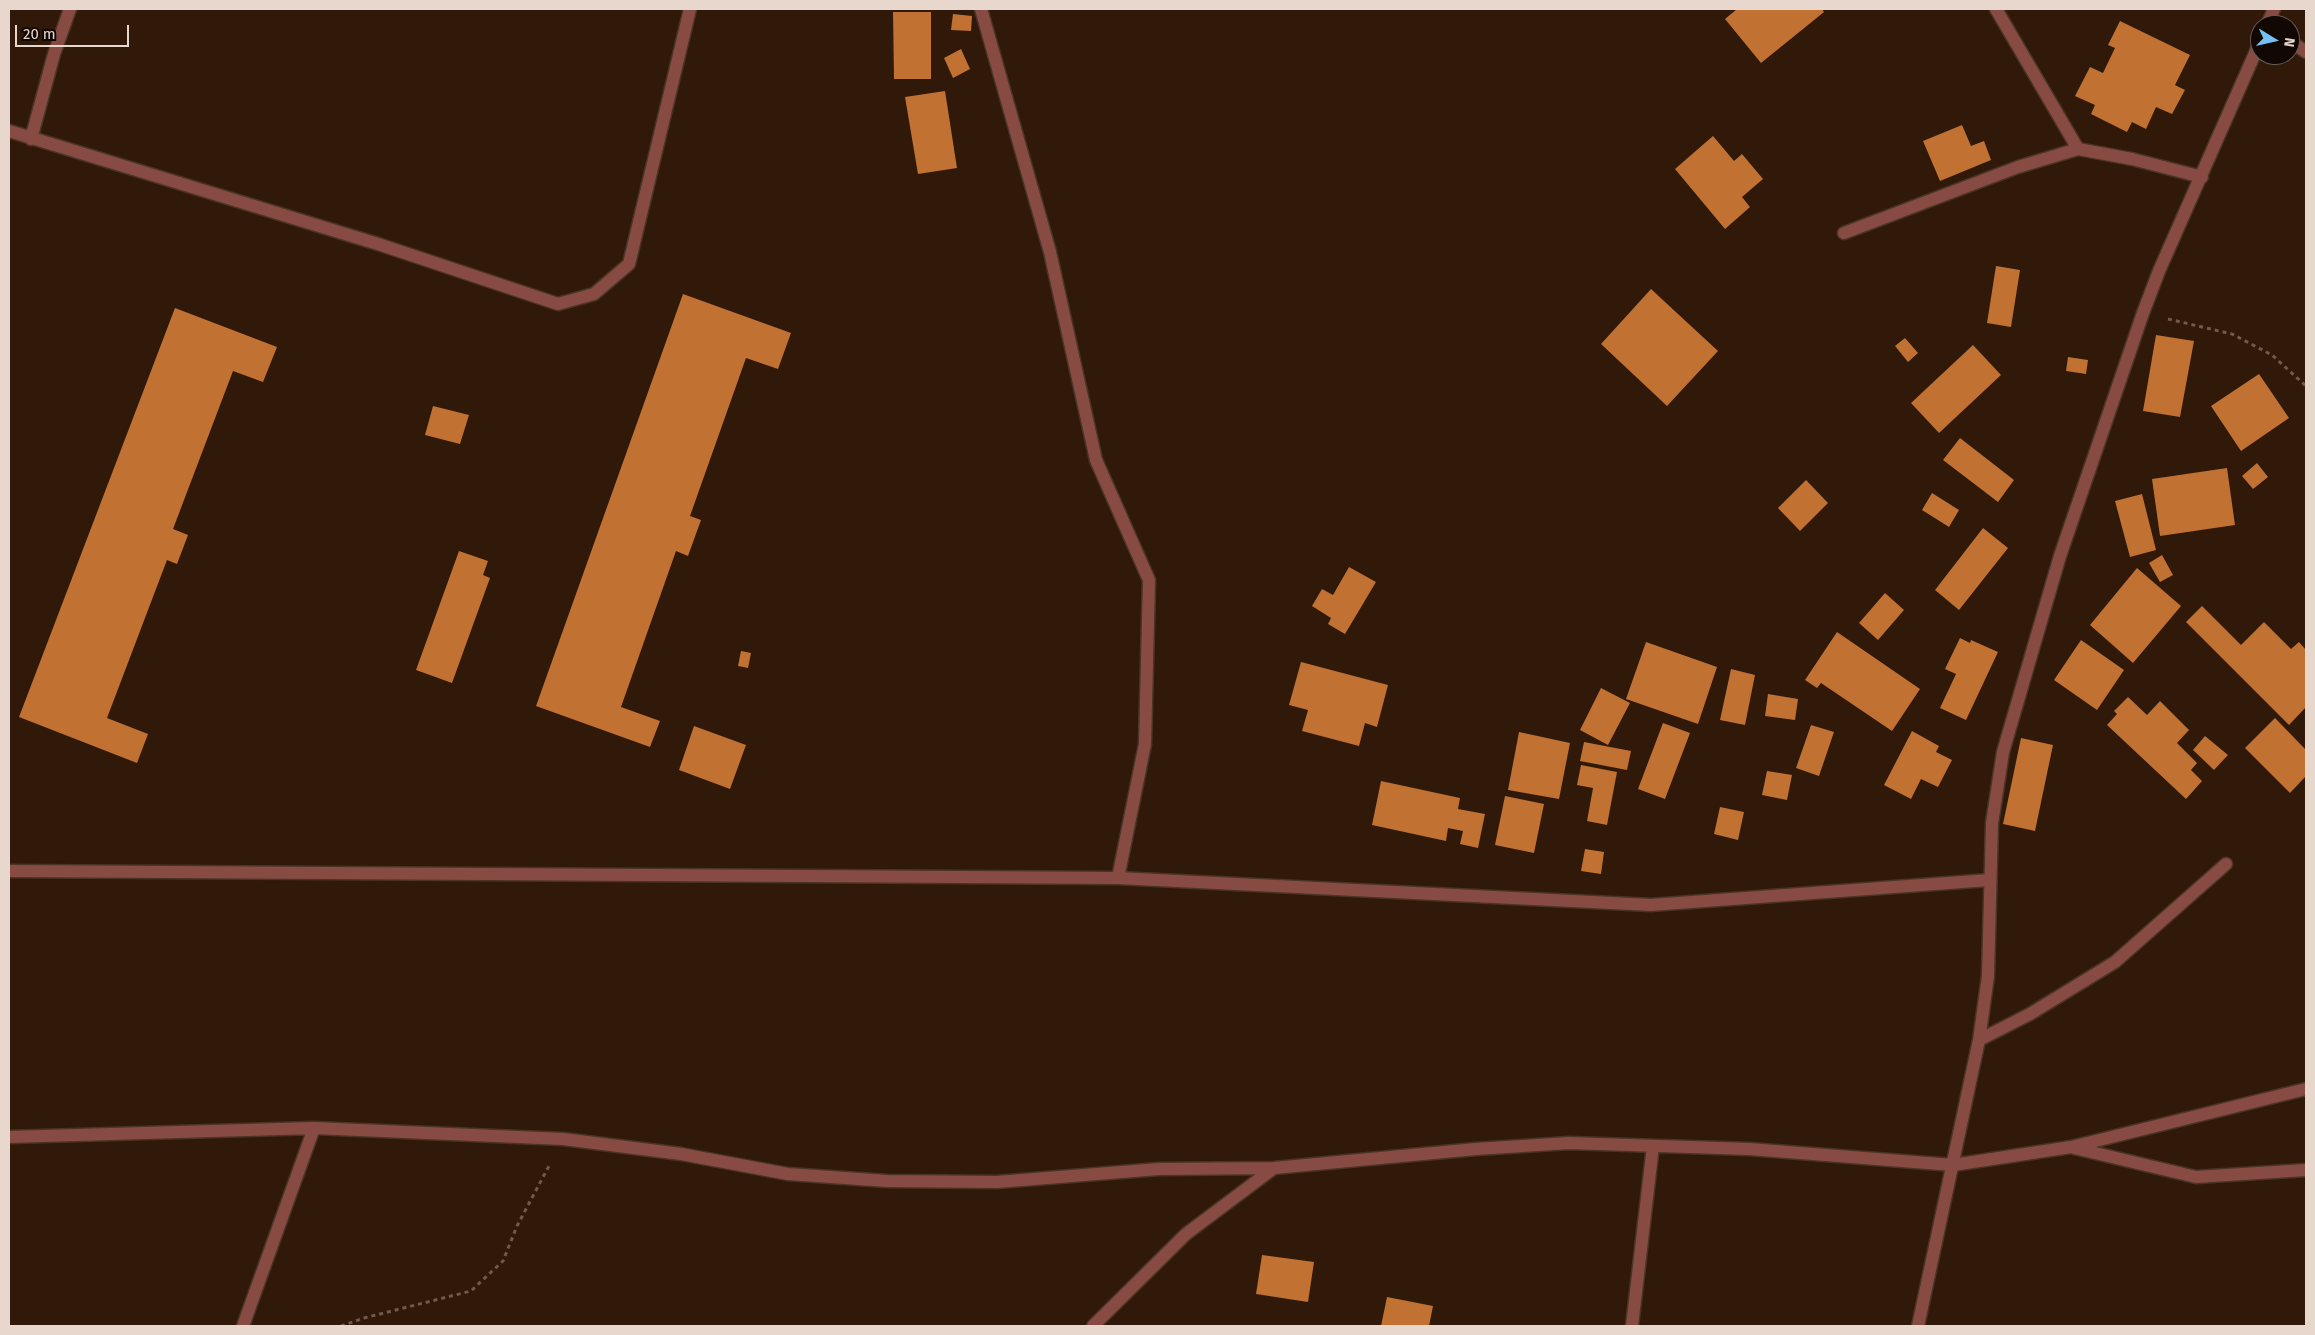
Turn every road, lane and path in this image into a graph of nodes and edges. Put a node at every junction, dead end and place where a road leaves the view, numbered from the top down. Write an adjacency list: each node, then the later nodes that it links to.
1 (70, 9): 7 (street)
2 (690, 9): 7 (street)
3 (982, 9): 15 (street)
4 (1996, 9): 8 (street)
5 (2250, 65): 9 (street)
6 (9, 131): 7 (street)
7 (31, 139)
8 (2078, 149): 9 (street); 10 (street)
9 (2202, 177): 11 (street)
10 (1844, 233)
11 (2143, 313): 12 (path); 16 (street)
12 (2306, 386)
13 (2226, 864): 17 (street)
14 (9, 871): 15 (street)
15 (1118, 878): 16 (street)
16 (1989, 880): 17 (street)
17 (1979, 1040): 24 (street)
18 (2306, 1089): 23 (street)
19 (314, 1128): 20 (street); 21 (street); 27 (street)
20 (9, 1137)
21 (563, 1139): 25 (street); 28 (path)
22 (1653, 1146): 24 (street); 25 (street); 30 (street)
23 (2071, 1147): 24 (street); 26 (street)
24 (1953, 1165): 31 (street)
25 (1274, 1168): 29 (street)
26 (2306, 1170)
27 (243, 1326)
28 (342, 1326)
29 (1093, 1326)
30 (1632, 1326)
31 (1918, 1326)

